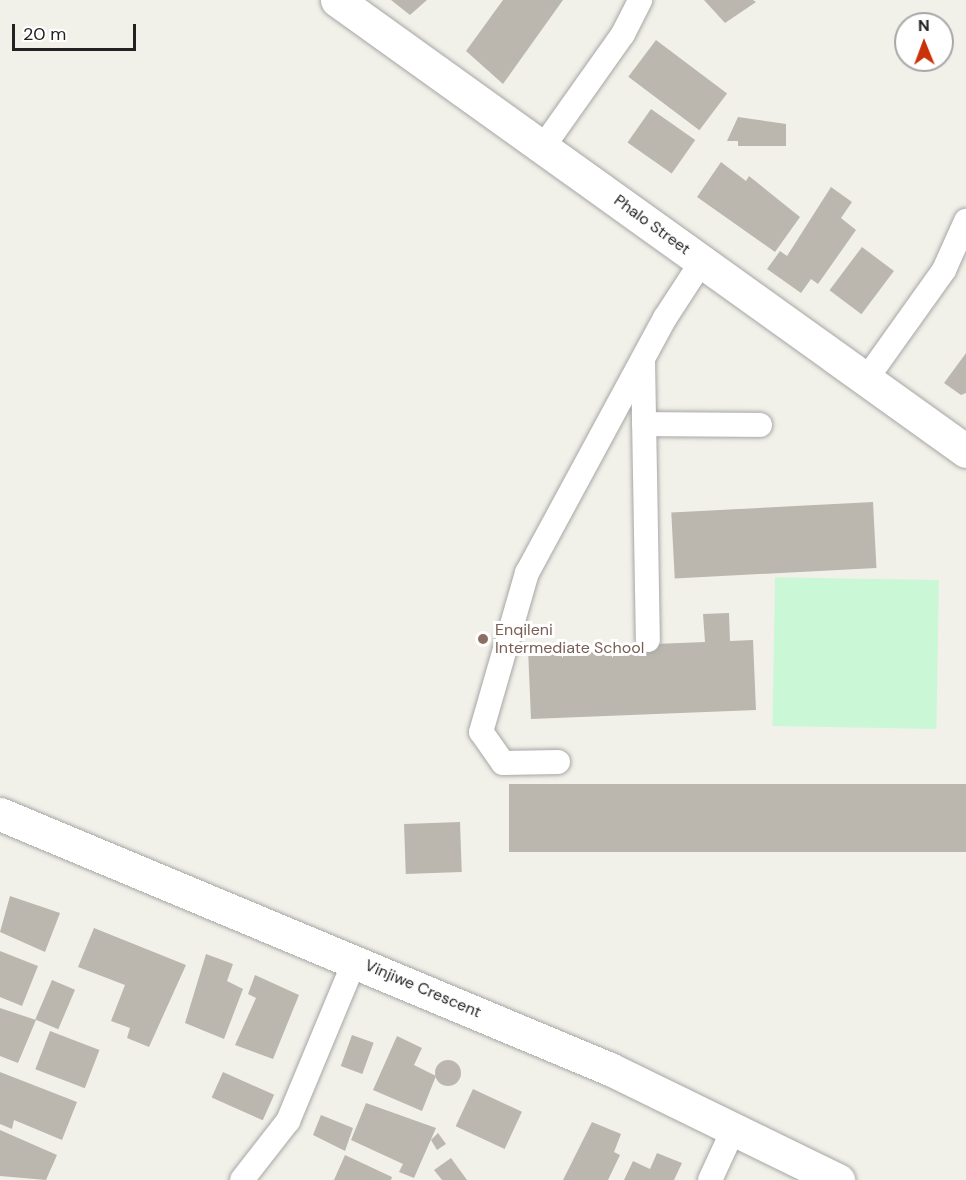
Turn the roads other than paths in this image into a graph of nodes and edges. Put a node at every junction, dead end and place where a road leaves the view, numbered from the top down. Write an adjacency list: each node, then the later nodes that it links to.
1 (337, 0): 3 (street, Phalo Street)
2 (640, 0): 3 (lane)
3 (543, 147): 5 (street, Phalo Street)
4 (966, 222): 7 (lane)
5 (702, 261): 6 (lane); 7 (street, Phalo Street)
6 (643, 358): 8 (lane); 12 (lane)
7 (867, 378): 10 (street, Phalo Street)
8 (645, 424): 9 (lane); 11 (lane)
9 (760, 425)
10 (966, 451)
11 (648, 640)
12 (558, 762)
13 (0, 814): 14 (street, Vinjiwe Crescent)
14 (356, 960): 15 (street, Vinjiwe Crescent); 16 (lane)
15 (734, 1128): 17 (lane); 18 (street, Vinjiwe Crescent)
16 (242, 1180)
17 (710, 1180)
18 (838, 1180)

